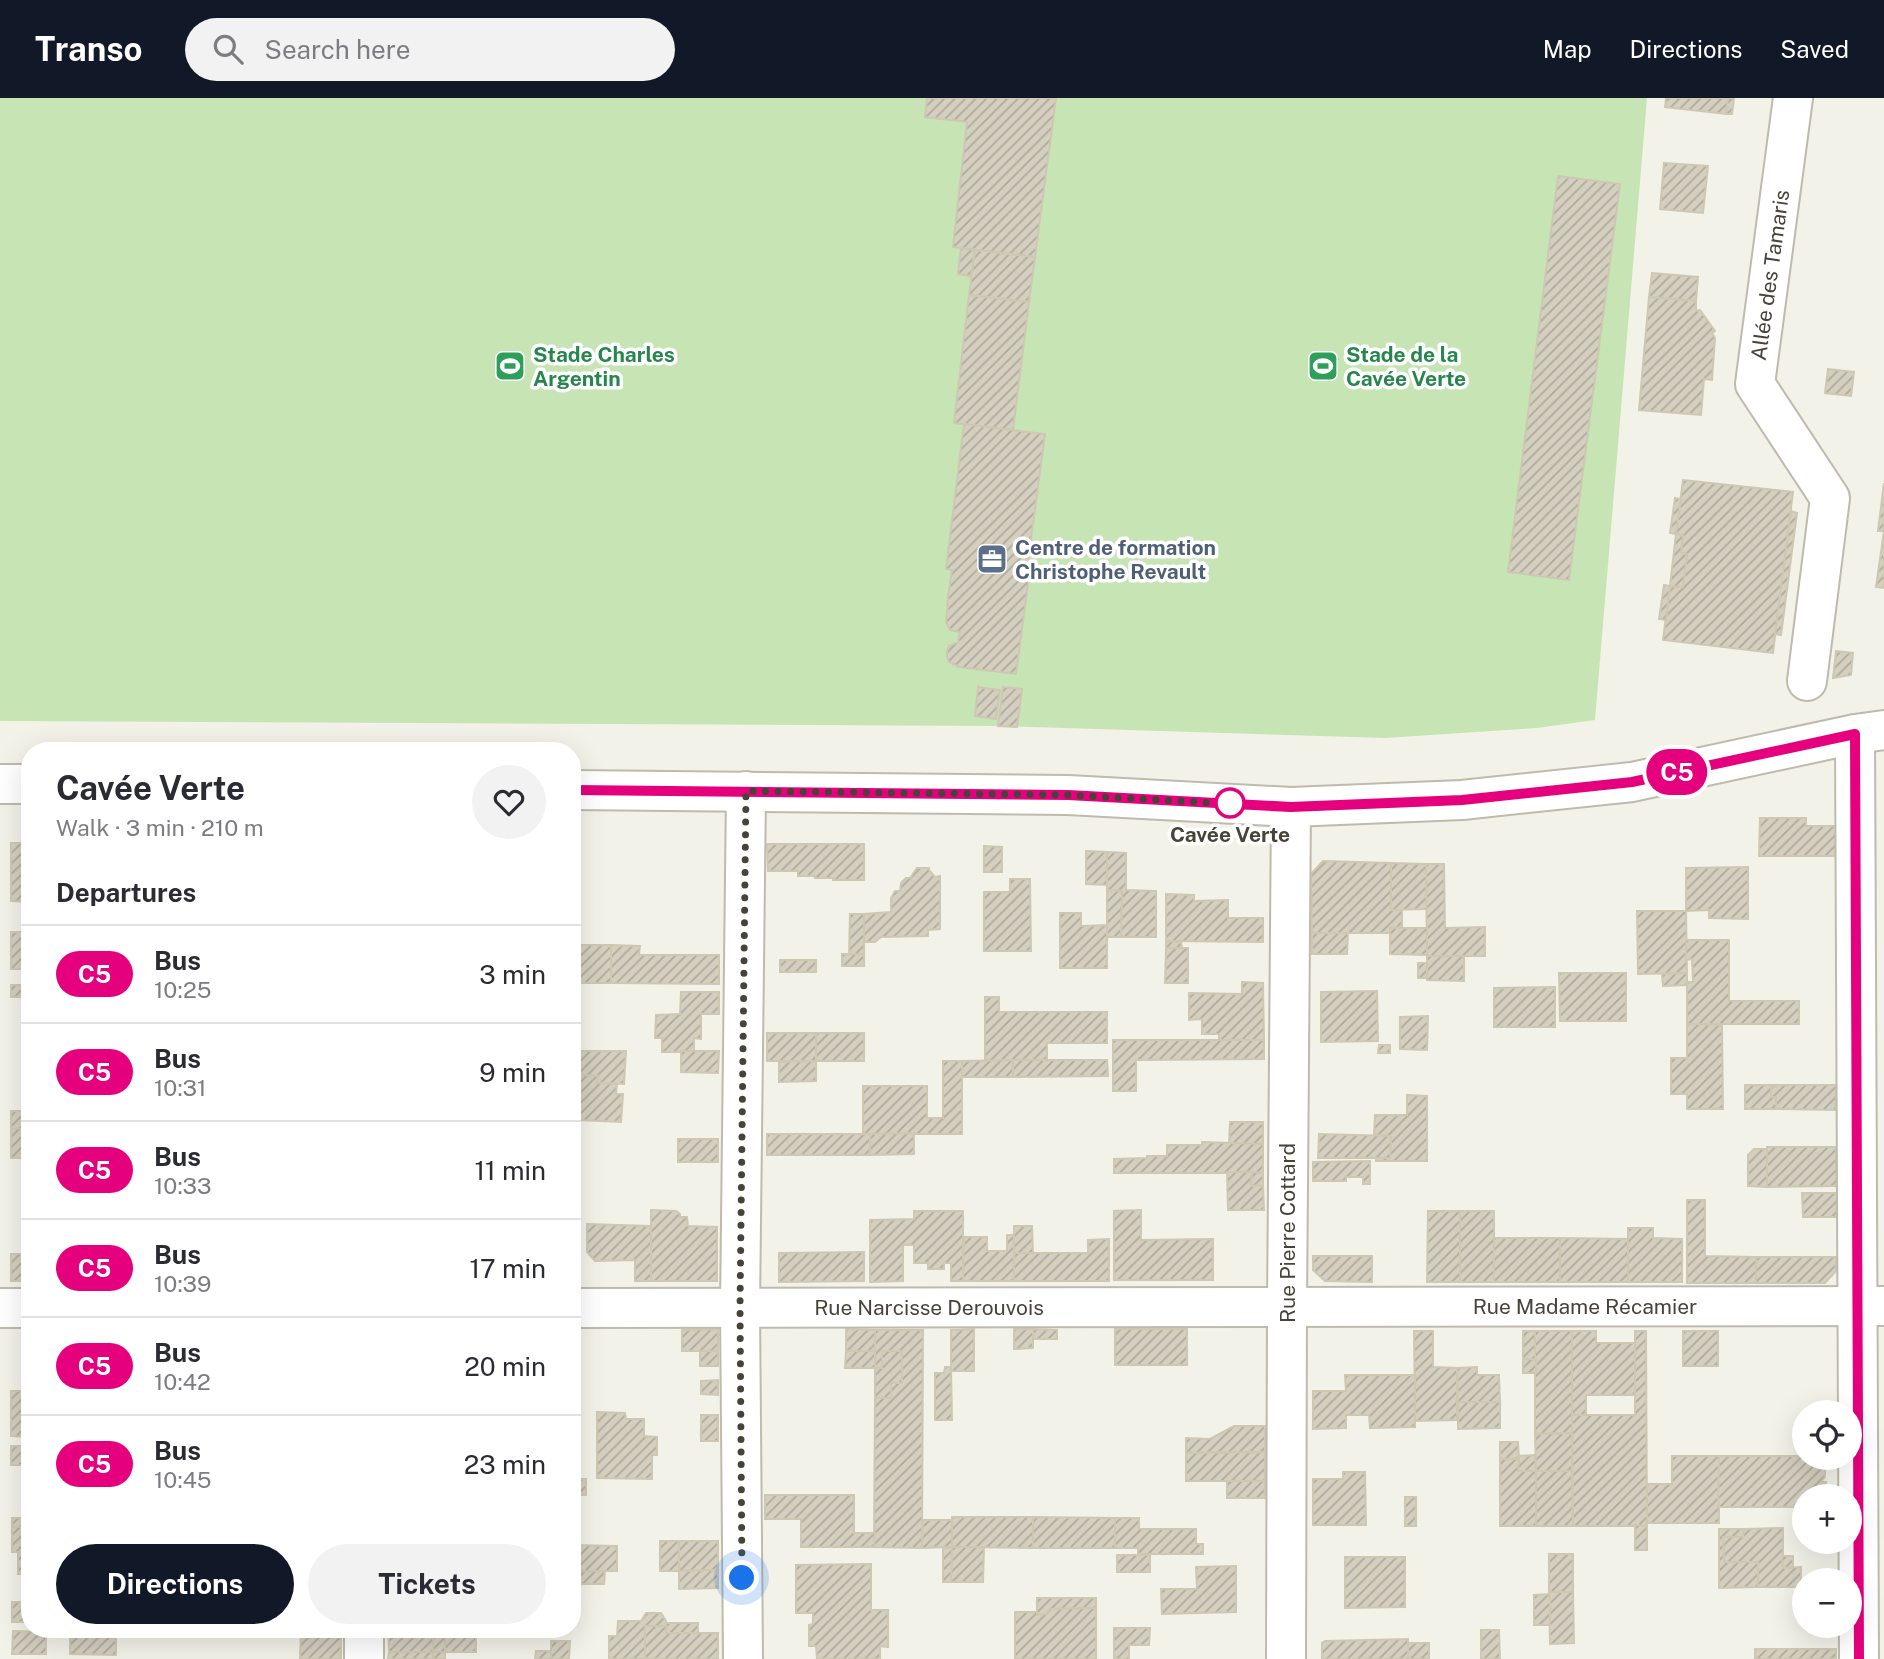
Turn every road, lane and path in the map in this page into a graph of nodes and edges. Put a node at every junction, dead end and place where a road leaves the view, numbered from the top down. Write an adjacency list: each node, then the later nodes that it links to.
1 (1793, 98): 2 (street, Allée des Tamaris)
2 (1807, 681)
3 (1869, 732): 8 (street); 9 (street)
4 (0, 784): 5 (street)
5 (21, 784)
6 (581, 790): 7 (street)
7 (746, 791): 8 (street); 11 (street)
8 (1291, 807): 12 (street, Rue Pierre Cottard)
9 (1870, 895): 10 (street)
10 (1871, 1306): 12 (street, Rue Madame Récamier); 20 (street)
11 (740, 1307): 12 (street, Rue Narcisse Derouvois); 15 (street, Rue Narcisse Derouvois); 18 (street)
12 (1287, 1307): 19 (street, Rue Pierre Cottard)
13 (0, 1308): 14 (street)
14 (21, 1308)
15 (581, 1308)
16 (364, 1638): 17 (street)
17 (364, 1659)
18 (743, 1659)
19 (1286, 1659)
20 (1859, 1659)

